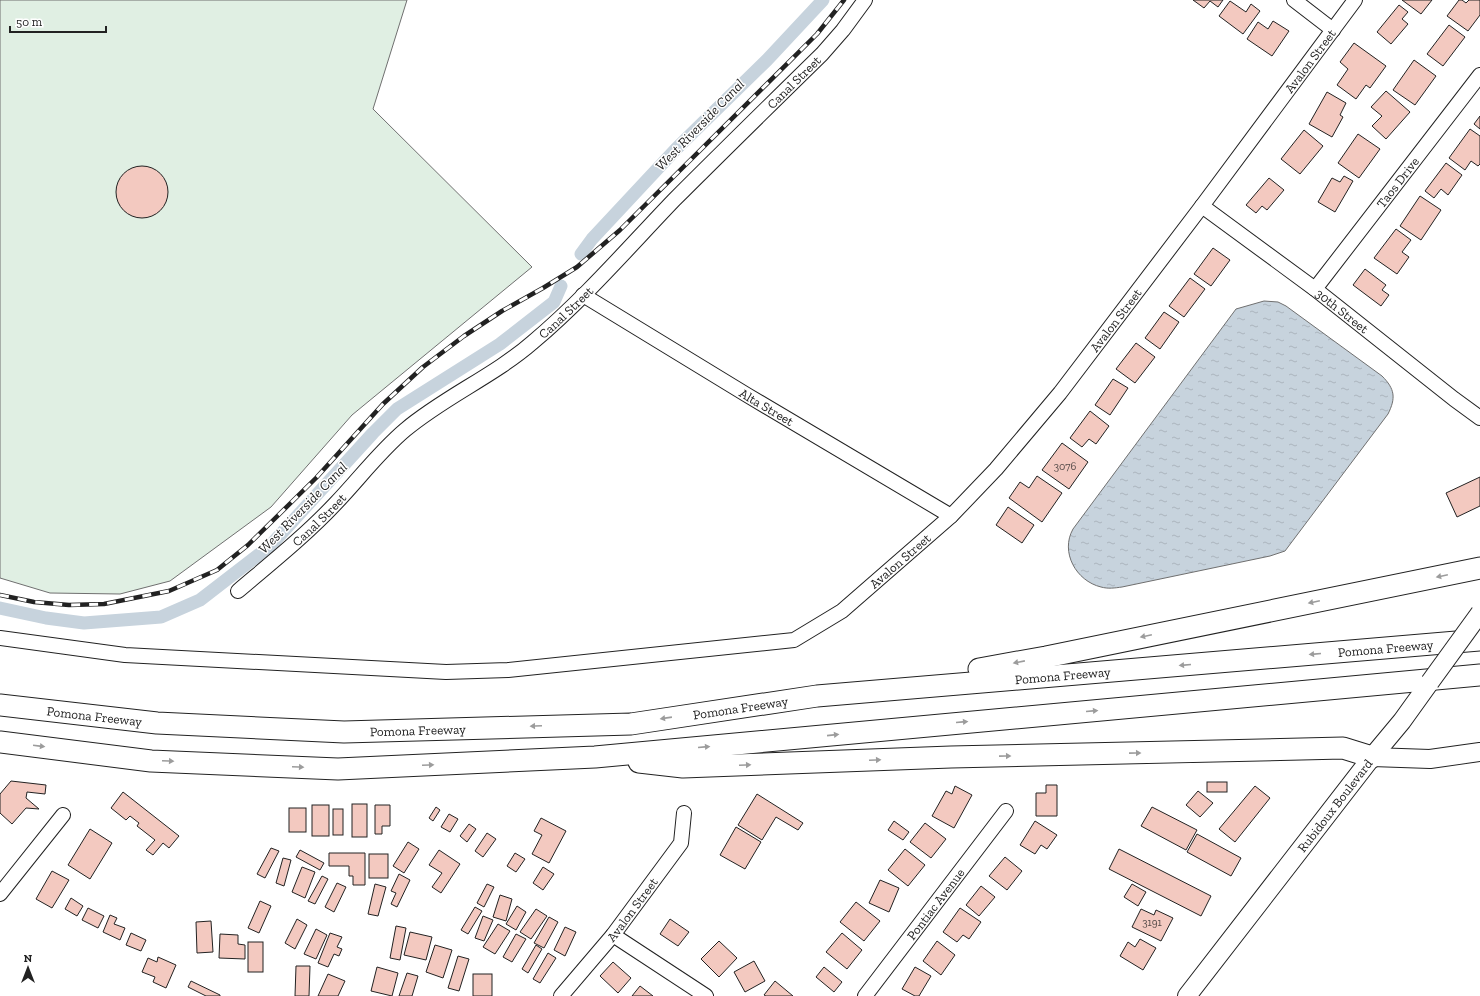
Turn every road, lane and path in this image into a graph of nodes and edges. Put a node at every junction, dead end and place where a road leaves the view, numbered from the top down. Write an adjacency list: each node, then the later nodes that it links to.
1 (865, 0): 8 (street, Canal Street)
2 (1294, 0): 4 (street)
3 (1356, 0): 4 (street, Avalon Street)
4 (1333, 30): 6 (street, Avalon Street)
5 (1480, 75): 7 (street, Taos Drive)
6 (1202, 206): 7 (street, 30th Street); 10 (street, Avalon Street)
7 (1315, 289): 9 (street, 30th Street)
8 (583, 295): 10 (street, Alta Street); 12 (street, Canal Street)
9 (1480, 418)
10 (951, 516): 14 (street, Avalon Street)
11 (1480, 568): 17 (highway, one-way to 17)
12 (238, 591)
13 (1480, 613): 22 (main road, Rubidoux Boulevard, bridge)
14 (0, 638)
15 (1480, 640): 17 (highway, Pomona Freeway, one-way to 17)
16 (1480, 675): 21 (highway, one-way to 16)
17 (817, 696): 18 (highway, Pomona Freeway, one-way to 18)
18 (0, 705)
19 (0, 742): 21 (highway, one-way to 21)
20 (1480, 752): 22 (main road)
21 (595, 757): 22 (highway, one-way to 22)
22 (1372, 757): 31 (main road, Rubidoux Boulevard)
23 (1006, 811): 30 (street, Pontiac Avenue)
24 (684, 813): 27 (street, Avalon Street)
25 (63, 815): 26 (street)
26 (0, 894)
27 (613, 935): 28 (street, Avalon Street); 29 (street)
28 (561, 996)
29 (706, 996)
30 (866, 996)
31 (1187, 996)

